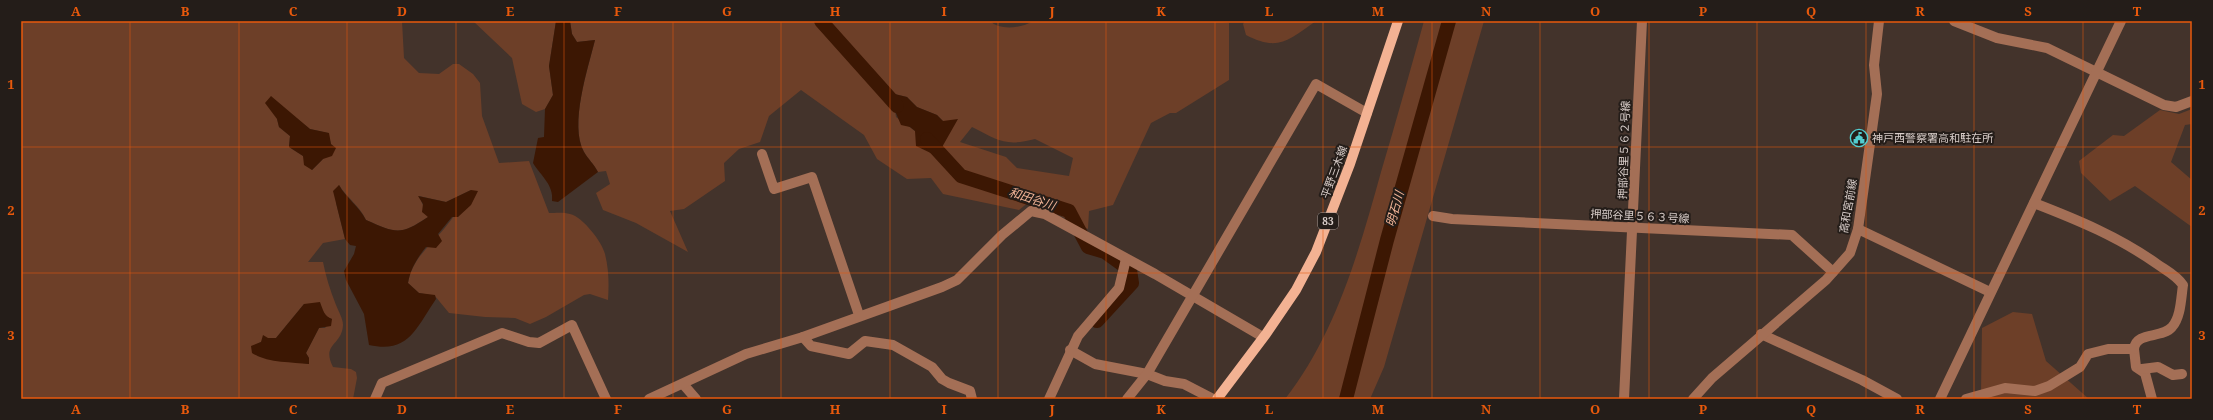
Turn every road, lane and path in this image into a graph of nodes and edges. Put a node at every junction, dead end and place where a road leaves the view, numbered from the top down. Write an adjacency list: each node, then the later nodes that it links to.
1 (1398, 21): 8 (main road, 平野三木線 / 83)
2 (1642, 21): 12 (street, 押部谷里５６２号線)
3 (1879, 21): 13 (street, 高和宮前線)
4 (1954, 21): 6 (street)
5 (2122, 21): 6 (street)
6 (2097, 70): 7 (street); 10 (street)
7 (2192, 102)
8 (1367, 113): 17 (street); 21 (main road, 平野三木線 / 83)
9 (762, 154): 18 (street)
10 (2034, 203): 16 (street); 22 (street)
11 (1433, 216): 12 (street, 押部谷里５６３号線)
12 (1632, 228): 15 (street, 押部谷里５６３号線); 37 (street, 押部谷里５６２号線)
13 (1858, 229): 15 (street, 高和宮前線); 16 (street)
14 (1126, 258): 17 (street); 18 (street); 23 (street)
15 (1833, 272): 19 (street, 高和宮前線)
16 (1990, 292): 40 (street)
17 (1192, 295): 21 (street); 25 (street)
18 (859, 316): 20 (street)
19 (1761, 334): 38 (street, 高和宮前線); 39 (street)
20 (803, 337): 27 (street); 32 (street)
21 (1263, 337): 36 (main road, 平野三木線 / 83)
22 (2134, 349): 24 (street); 41 (street)
23 (1070, 350): 25 (street); 33 (street)
24 (2142, 369): 26 (street); 42 (street)
25 (1147, 374): 34 (street); 35 (street)
26 (2182, 374)
27 (683, 384): 30 (street); 31 (street)
28 (376, 399): 29 (street)
29 (606, 399)
30 (649, 399)
31 (696, 399)
32 (972, 399)
33 (1049, 399)
34 (1127, 399)
35 (1213, 399)
36 (1217, 399)
37 (1624, 399)
38 (1693, 399)
39 (1897, 399)
40 (1940, 399)
41 (1966, 399)
42 (2152, 399)

